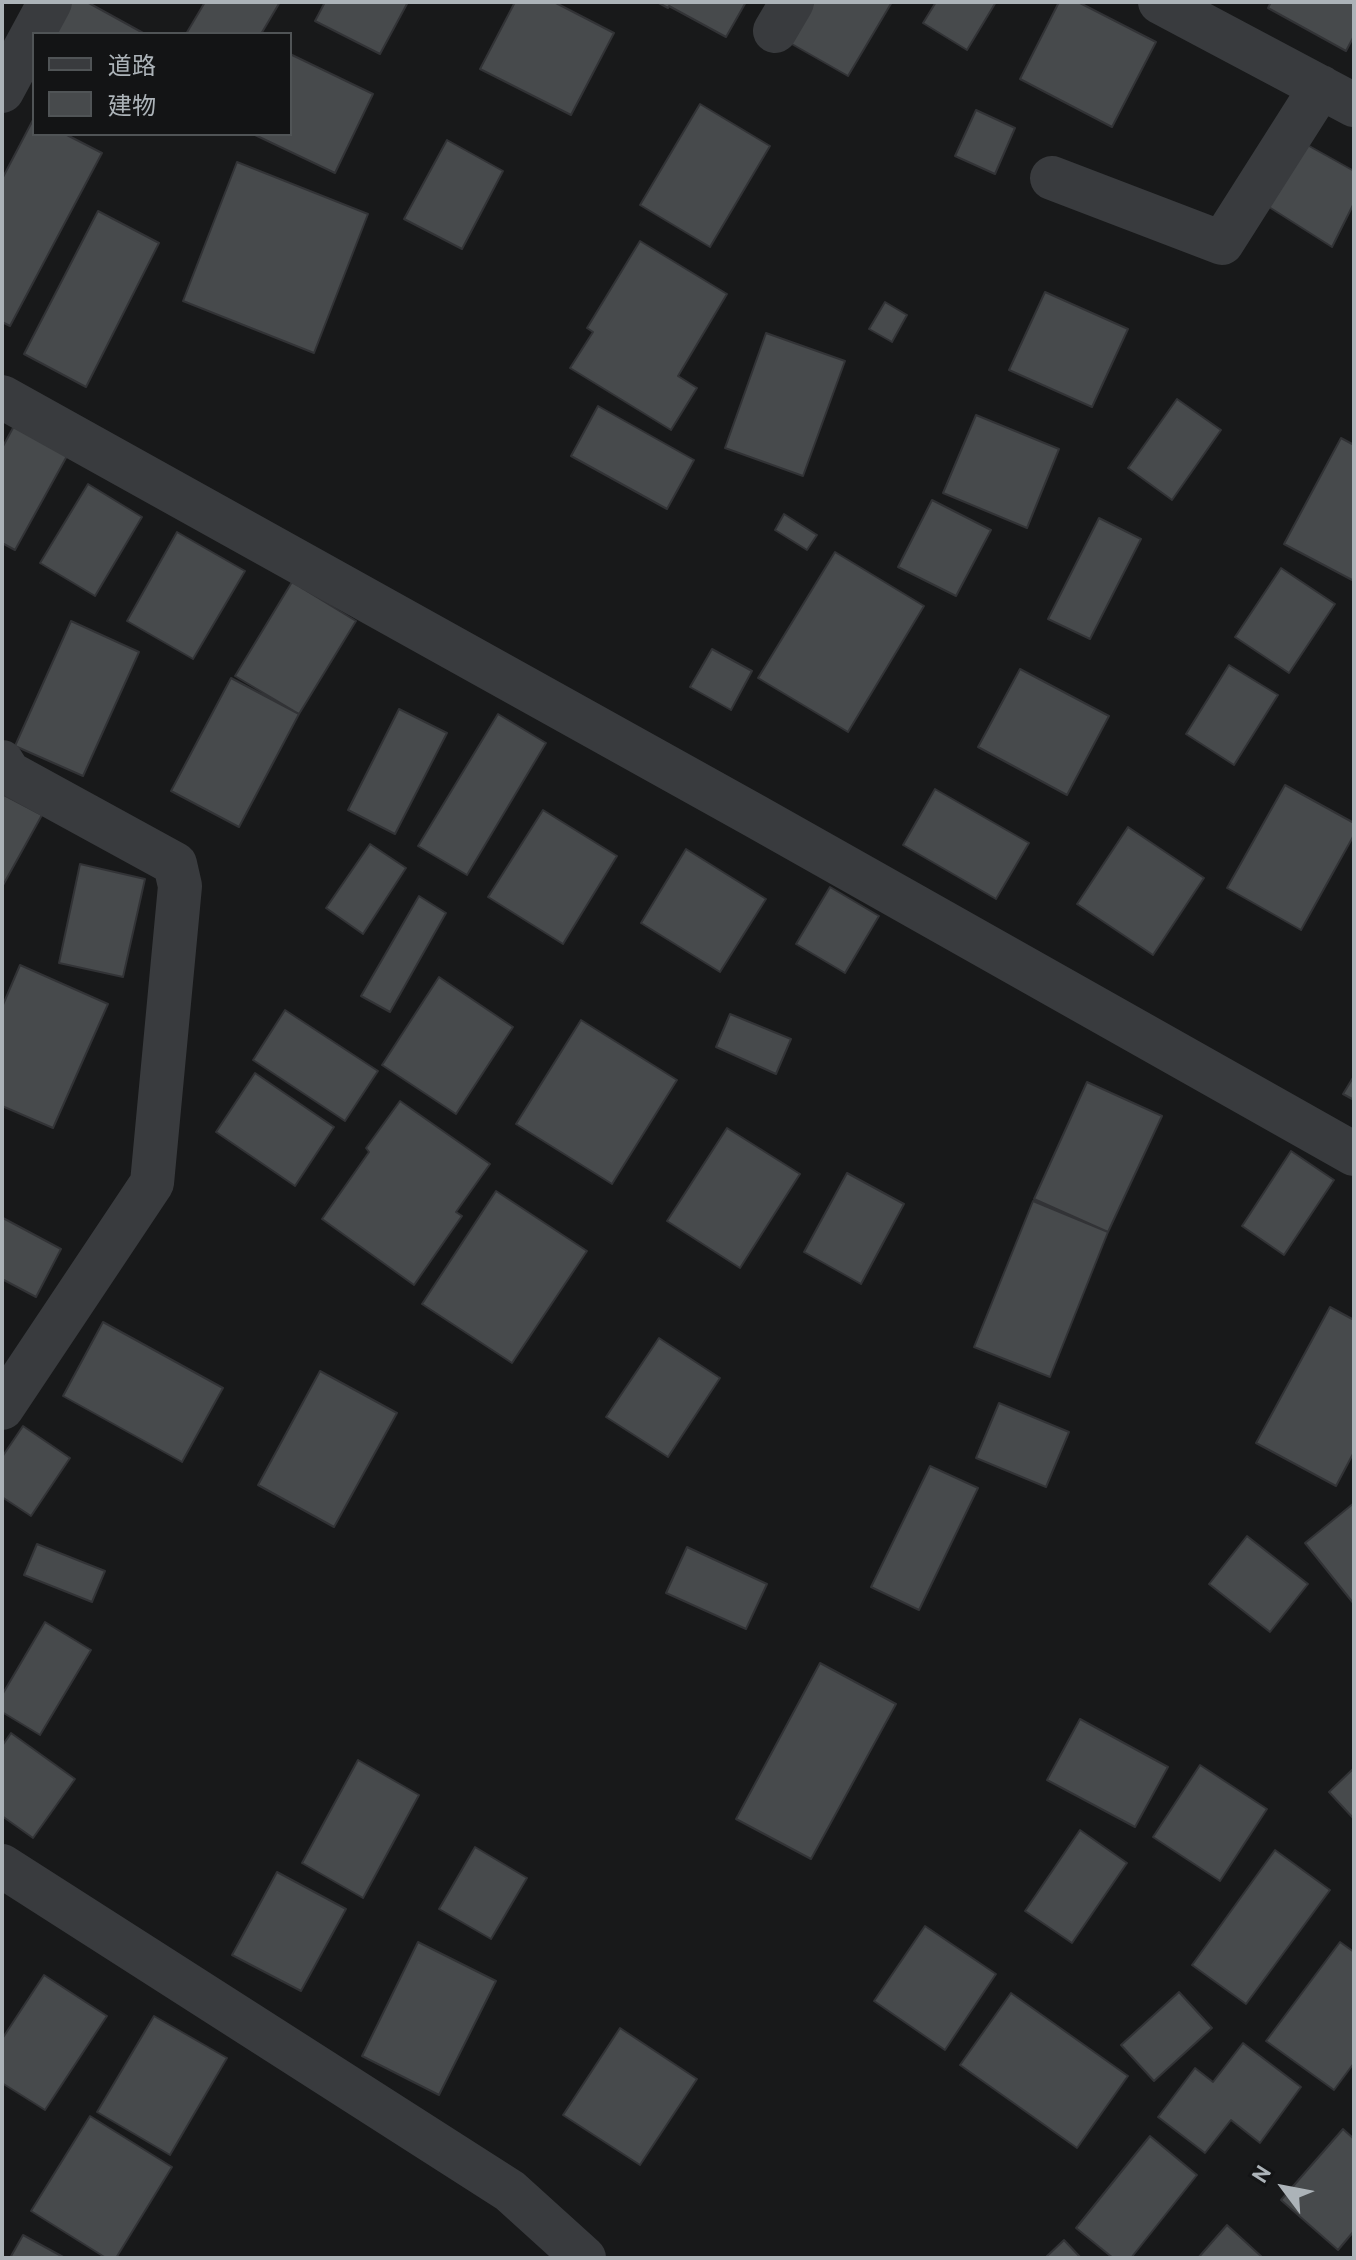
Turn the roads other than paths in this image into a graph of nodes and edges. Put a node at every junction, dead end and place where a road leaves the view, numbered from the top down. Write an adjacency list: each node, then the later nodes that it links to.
1 (50, 2): 3 (street)
2 (1160, 2): 6 (street)
3 (34, 32)
4 (32, 35): 5 (street)
5 (2, 91)
6 (1337, 96): 7 (street)
7 (1052, 178)
8 (2, 397): 10 (street)
9 (2, 762): 11 (street)
10 (1354, 1154)
11 (2, 1408)
12 (2, 1866): 13 (street)
13 (584, 2258)

